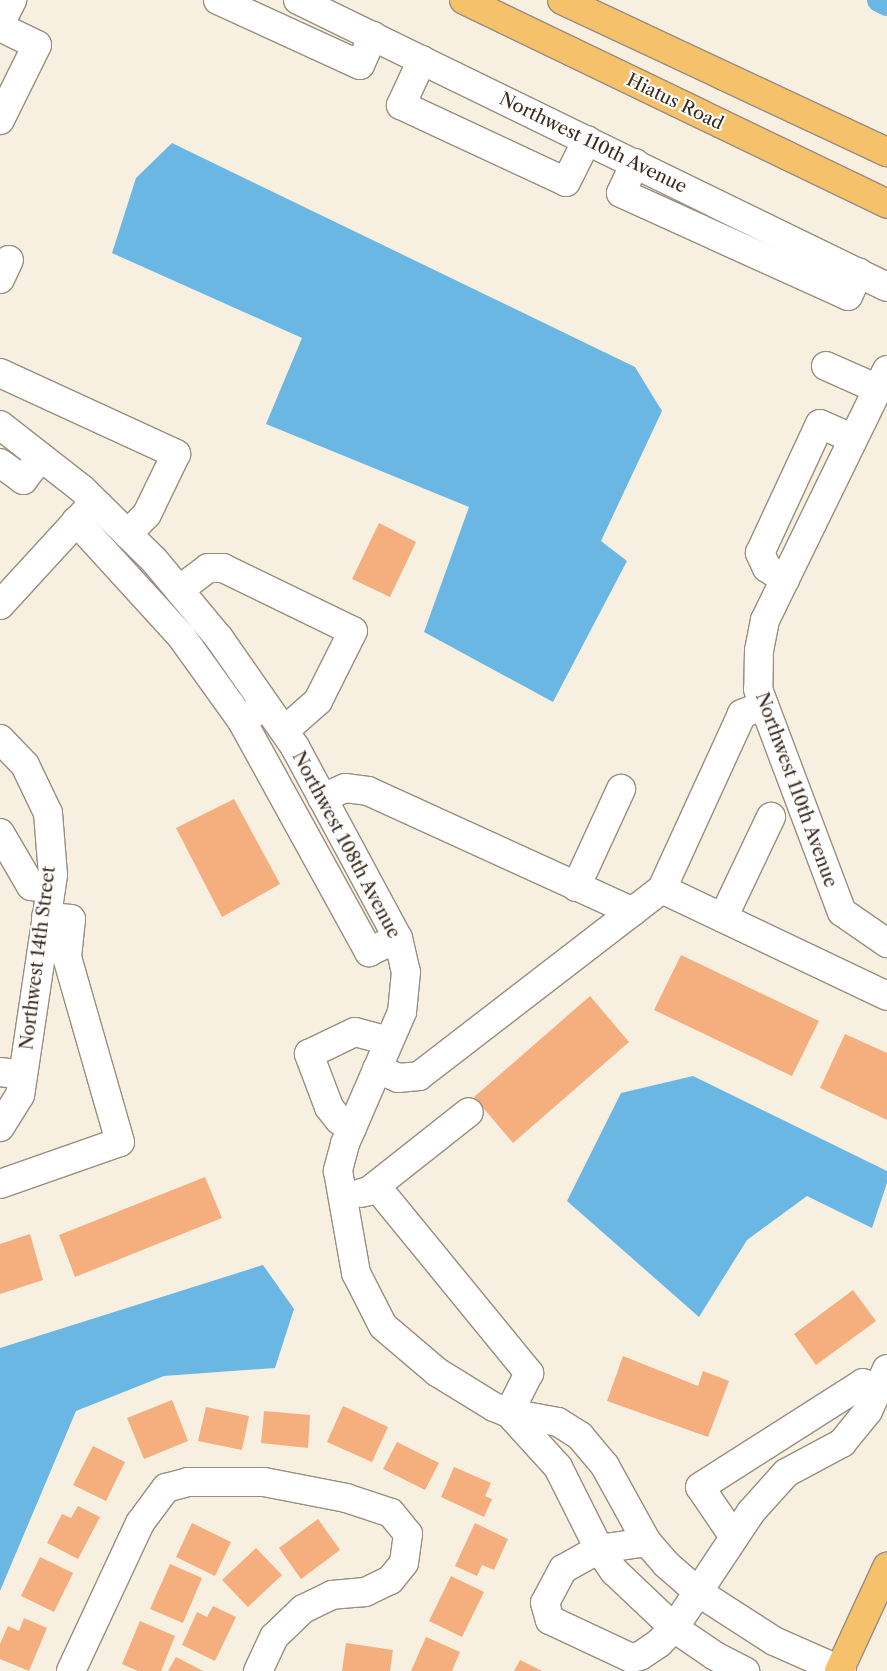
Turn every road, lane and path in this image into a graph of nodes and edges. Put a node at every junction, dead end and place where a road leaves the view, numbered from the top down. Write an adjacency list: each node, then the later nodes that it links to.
1 (12, 0): 6 (street)
2 (218, 0): 7 (street)
3 (298, 0): 7 (street, Northwest 110th Avenue)
4 (464, 0): 12 (main road, Hiatus Road)
5 (562, 0): 11 (main road)
6 (0, 25): 9 (street)
7 (373, 36): 8 (street, Northwest 110th Avenue)
8 (422, 60): 10 (street, Northwest 110th Avenue); 10 (street)
9 (0, 120)
10 (587, 140): 13 (street, Northwest 110th Avenue)
11 (887, 152)
12 (887, 204)
13 (887, 287)
14 (826, 366): 16 (street)
15 (0, 373): 23 (street)
16 (882, 380): 18 (street, Northwest 110th Avenue)
17 (0, 425): 19 (street, Northwest 108th Avenue)
18 (853, 439): 24 (street, Northwest 110th Avenue); 24 (street)
19 (41, 457): 20 (street); 21 (street, Northwest 108th Avenue)
20 (0, 462)
21 (95, 501): 22 (street); 23 (street, Northwest 108th Avenue)
22 (76, 521): 26 (street); 29 (street)
23 (128, 534): 25 (street, Northwest 108th Avenue)
24 (785, 580): 27 (street, Northwest 110th Avenue)
25 (179, 590): 28 (street, Northwest 108th Avenue); 30 (street)
26 (0, 605)
27 (764, 704): 38 (street); 43 (street, Northwest 110th Avenue)
28 (266, 706): 29 (street); 30 (street, Northwest 108th Avenue)
29 (242, 721): 42 (street)
30 (284, 731): 33 (street, Northwest 108th Avenue)
31 (0, 738): 37 (street, Northwest 14th Street)
32 (621, 789): 36 (street)
33 (322, 798): 36 (street); 42 (street, Northwest 108th Avenue)
34 (771, 817): 41 (street)
35 (0, 833): 37 (street)
36 (576, 887): 39 (street)
37 (51, 888): 40 (street, Northwest 14th Street)
38 (662, 889): 39 (street); 41 (street)
39 (633, 912): 46 (street)
40 (46, 917): 47 (street, Northwest 14th Street); 51 (street)
41 (723, 918): 44 (street)
42 (398, 938): 45 (street, Northwest 108th Avenue)
43 (887, 943)
44 (887, 996)
45 (389, 1041): 46 (street, Northwest 108th Avenue); 50 (street)
46 (377, 1069): 50 (street, Northwest 108th Avenue)
47 (11, 1073): 49 (street, Northwest 14th Street)
48 (469, 1112): 52 (street)
49 (0, 1127)
50 (352, 1128): 53 (street, Northwest 108th Avenue)
51 (0, 1184)
52 (376, 1186): 53 (street); 55 (street)
53 (342, 1199): 55 (street, Northwest 108th Avenue)
54 (882, 1379): 56 (street); 56 (street)
55 (510, 1413): 57 (street, Northwest 108th Avenue); 58 (street, Northwest 108th Avenue)
56 (734, 1537): 60 (street)
57 (647, 1542): 58 (street); 60 (street, Northwest 108th Avenue)
58 (599, 1549): 61 (street, Northwest 108th Avenue); 61 (street)
59 (887, 1567): 65 (main road)
60 (698, 1592): 61 (street); 65 (street, Northwest 108th Avenue)
61 (674, 1628): 64 (street, Northwest 108th Avenue)
62 (71, 1671): 63 (street)
63 (258, 1671)
64 (745, 1671)
65 (840, 1671)

